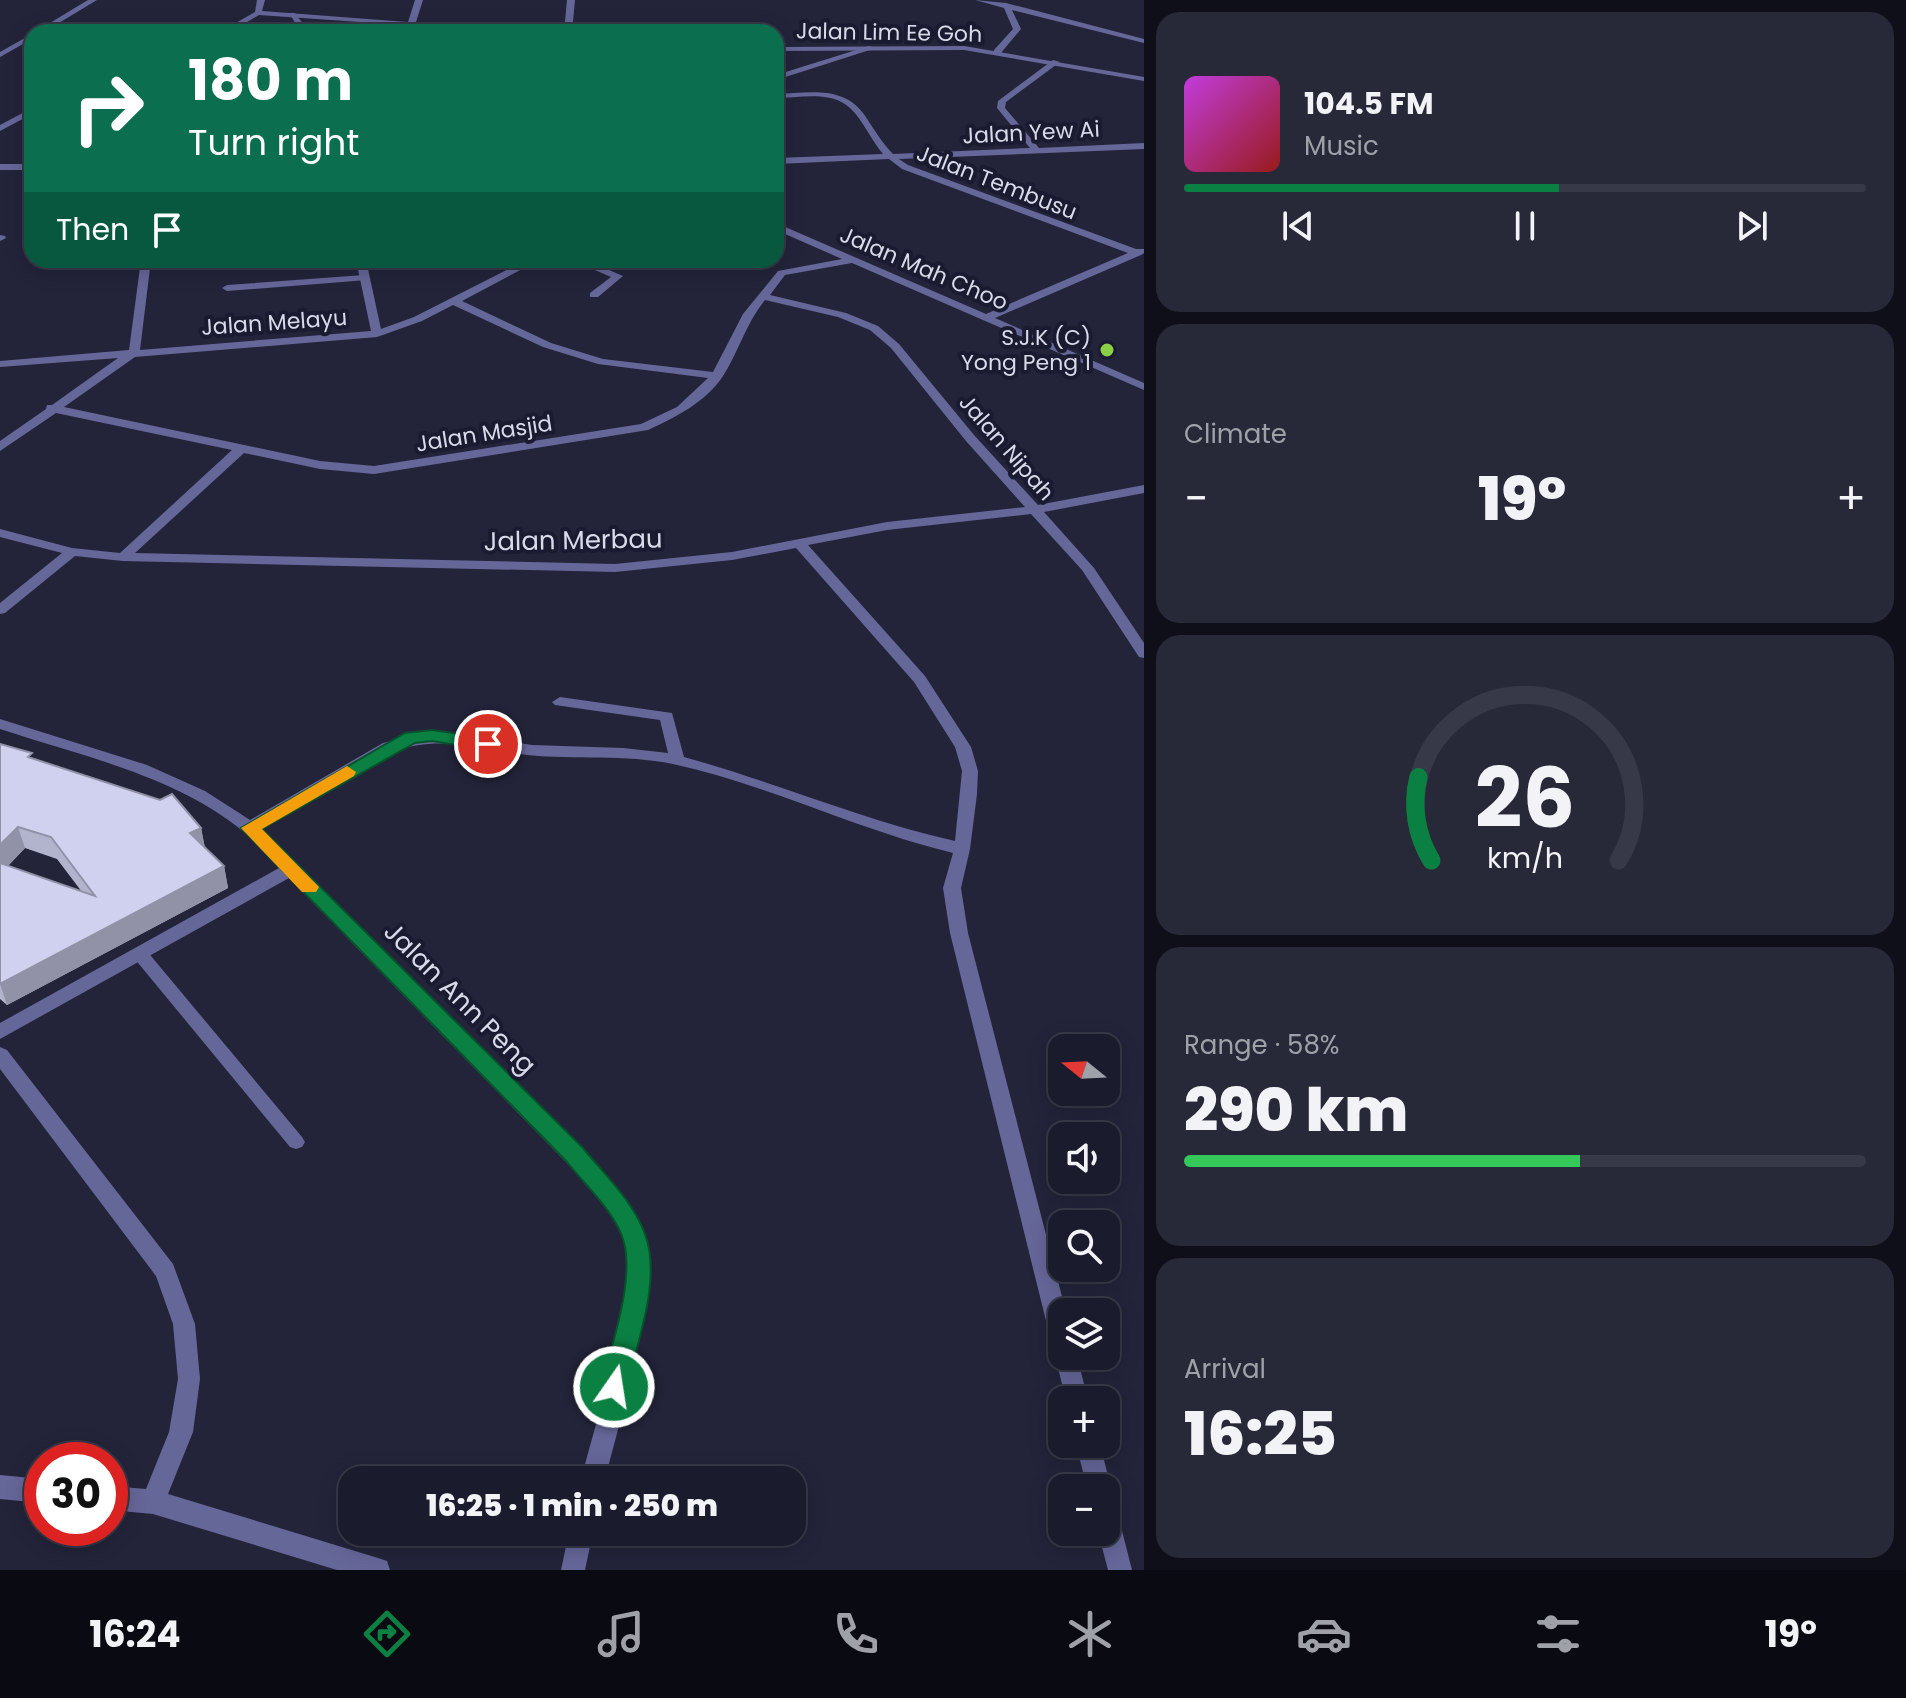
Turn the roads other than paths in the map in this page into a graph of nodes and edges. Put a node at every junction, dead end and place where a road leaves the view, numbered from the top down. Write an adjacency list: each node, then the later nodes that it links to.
1 (93, 0): 10 (street)
2 (261, 0): 7 (street)
3 (419, 0): 9 (street)
4 (571, 0): 14 (street)
5 (979, 0): 6 (street)
6 (1006, 5): 16 (street); 19 (street)
7 (258, 13): 8 (street); 11 (street)
8 (292, 15): 9 (street); 12 (street)
9 (412, 22): 13 (street)
10 (52, 24)
11 (238, 24)
12 (299, 24)
13 (437, 24)
14 (569, 24)
15 (24, 41): 20 (street)
16 (1144, 41)
17 (872, 48): 18 (street, Jalan Lim Ee Goh); 19 (street, Jalan Lim Ee Goh); 22 (street)
18 (784, 49)
19 (997, 52): 21 (street, Jalan Lim Ee Goh)
20 (0, 55)
21 (1056, 62): 23 (street, Jalan Lim Ee Goh); 28 (street)
22 (784, 76)
23 (1144, 79)
24 (784, 96): 29 (street, Jalan Tembusu)
25 (24, 115): 26 (street)
26 (2, 125)
27 (1144, 146): 28 (street, Jalan Yew Ai)
28 (1036, 150): 29 (street, Jalan Yew Ai)
29 (888, 157): 30 (street, Jalan Yew Ai); 34 (street, Jalan Tembusu)
30 (784, 161)
31 (0, 167): 32 (street)
32 (24, 167)
33 (784, 230): 35 (street, Jalan Mah Choo)
34 (1140, 251): 45 (street)
35 (852, 260): 43 (street, Jalan Masjid); 45 (street, Jalan Mah Choo)
36 (145, 268): 47 (street)
37 (362, 268): 40 (street)
38 (517, 268): 44 (street, Jalan Melayu)
39 (598, 268): 42 (street)
40 (364, 278): 41 (lane); 46 (street)
41 (227, 288)
42 (594, 295)
43 (762, 296): 49 (street, Jalan Masjid); 55 (street, Jalan Nipah)
44 (451, 300): 46 (street, Jalan Melayu); 49 (street)
45 (988, 317): 50 (street, Jalan Mah Choo)
46 (377, 334): 47 (street, Jalan Melayu)
47 (134, 352): 48 (street, Jalan Melayu); 51 (street)
48 (0, 364)
49 (717, 376): 53 (street, Jalan Masjid)
50 (1144, 387)
51 (51, 408): 52 (street); 53 (street, Jalan Masjid)
52 (0, 447)
53 (243, 447): 59 (street)
54 (1143, 492): 55 (street, Jalan Merbau)
55 (1034, 510): 57 (street, Jalan Merbau); 61 (street, Jalan Nipah)
56 (0, 533): 58 (street, Jalan Merbau)
57 (801, 545): 59 (street, Jalan Merbau); 66 (street)
58 (72, 552): 59 (street, Jalan Merbau); 60 (street)
59 (123, 557)
60 (0, 610)
61 (1144, 654)
62 (560, 702): 64 (street)
63 (0, 724): 65 (street, Jalan Ann Peng)
64 (677, 759): 65 (street); 66 (street)
65 (250, 828): 67 (street, Jalan Ann Peng)
66 (962, 849): 72 (street)
67 (292, 868): 68 (street); 73 (street, Jalan Ann Peng)
68 (140, 954): 69 (street); 71 (lane)
69 (0, 1032)
70 (0, 1055): 77 (street)
71 (296, 1142)
72 (1051, 1298)
73 (596, 1466)
74 (0, 1487): 75 (street)
75 (24, 1489)
76 (128, 1500): 77 (street)
77 (153, 1502): 80 (street)
78 (578, 1546): 81 (street)
79 (1114, 1546): 82 (street)
80 (378, 1570)
81 (573, 1570)
82 (1120, 1570)

